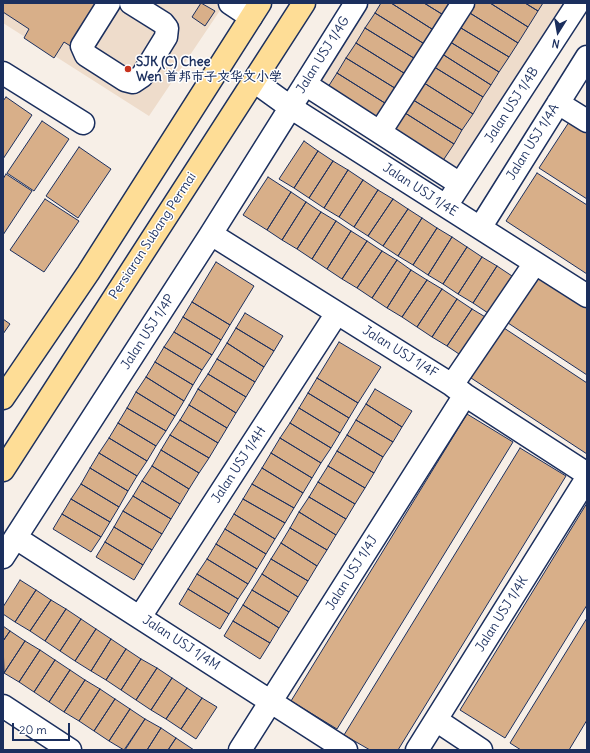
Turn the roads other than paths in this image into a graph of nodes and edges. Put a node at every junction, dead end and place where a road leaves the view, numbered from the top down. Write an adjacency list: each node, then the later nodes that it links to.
1 (110, 3): 2 (street)
2 (131, 3)
3 (230, 3): 8 (street)
4 (304, 3): 11 (main road, Persiaran Subang Permai)
5 (356, 3): 12 (street, Jalan USJ 1/4G)
6 (463, 3): 17 (street)
7 (578, 3): 18 (street, Jalan USJ 1/4B)
8 (256, 10): 26 (main road)
9 (587, 56): 13 (street, Jalan USJ 1/4A)
10 (3, 73): 16 (street)
11 (254, 81): 14 (street, Jalan USJ 1/4E); 27 (main road, Persiaran Subang Permai)
12 (305, 84): 14 (street, Jalan USJ 1/4G); 17 (street)
13 (558, 103): 15 (street); 20 (street, Jalan USJ 1/4A)
14 (290, 107): 19 (street, Jalan USJ 1/4E); 21 (street, Jalan USJ 1/4P)
15 (587, 121)
16 (83, 123)
17 (380, 132): 18 (street)
18 (460, 184): 19 (street, Jalan USJ 1/4B)
19 (446, 206): 20 (street, Jalan USJ 1/4E)
20 (480, 228): 22 (street, Jalan USJ 1/4E)
21 (211, 234): 24 (street, Jalan USJ 1/4F); 30 (street, Jalan USJ 1/4P)
22 (535, 263): 23 (street, Jalan USJ 1/4E); 25 (street, Jalan USJ 1/4J)
23 (587, 296)
24 (337, 313): 25 (street, Jalan USJ 1/4F); 32 (street, Jalan USJ 1/4H)
25 (458, 390): 28 (street, Jalan USJ 1/4F); 33 (street, Jalan USJ 1/4J)
26 (3, 398)
27 (3, 470)
28 (587, 474)
29 (587, 478): 35 (street, Jalan USJ 1/4K)
30 (16, 538): 31 (street, Jalan USJ 1/4P); 32 (street, Jalan USJ 1/4M)
31 (3, 557)
32 (140, 617): 33 (street, Jalan USJ 1/4M)
33 (271, 702): 37 (street, Jalan USJ 1/4J); 38 (street, Jalan USJ 1/4M)
34 (3, 706): 36 (street)
35 (436, 720): 39 (street, Jalan USJ 1/4K); 40 (street)
36 (70, 750)
37 (240, 750)
38 (346, 750)
39 (417, 750)
40 (481, 750)

